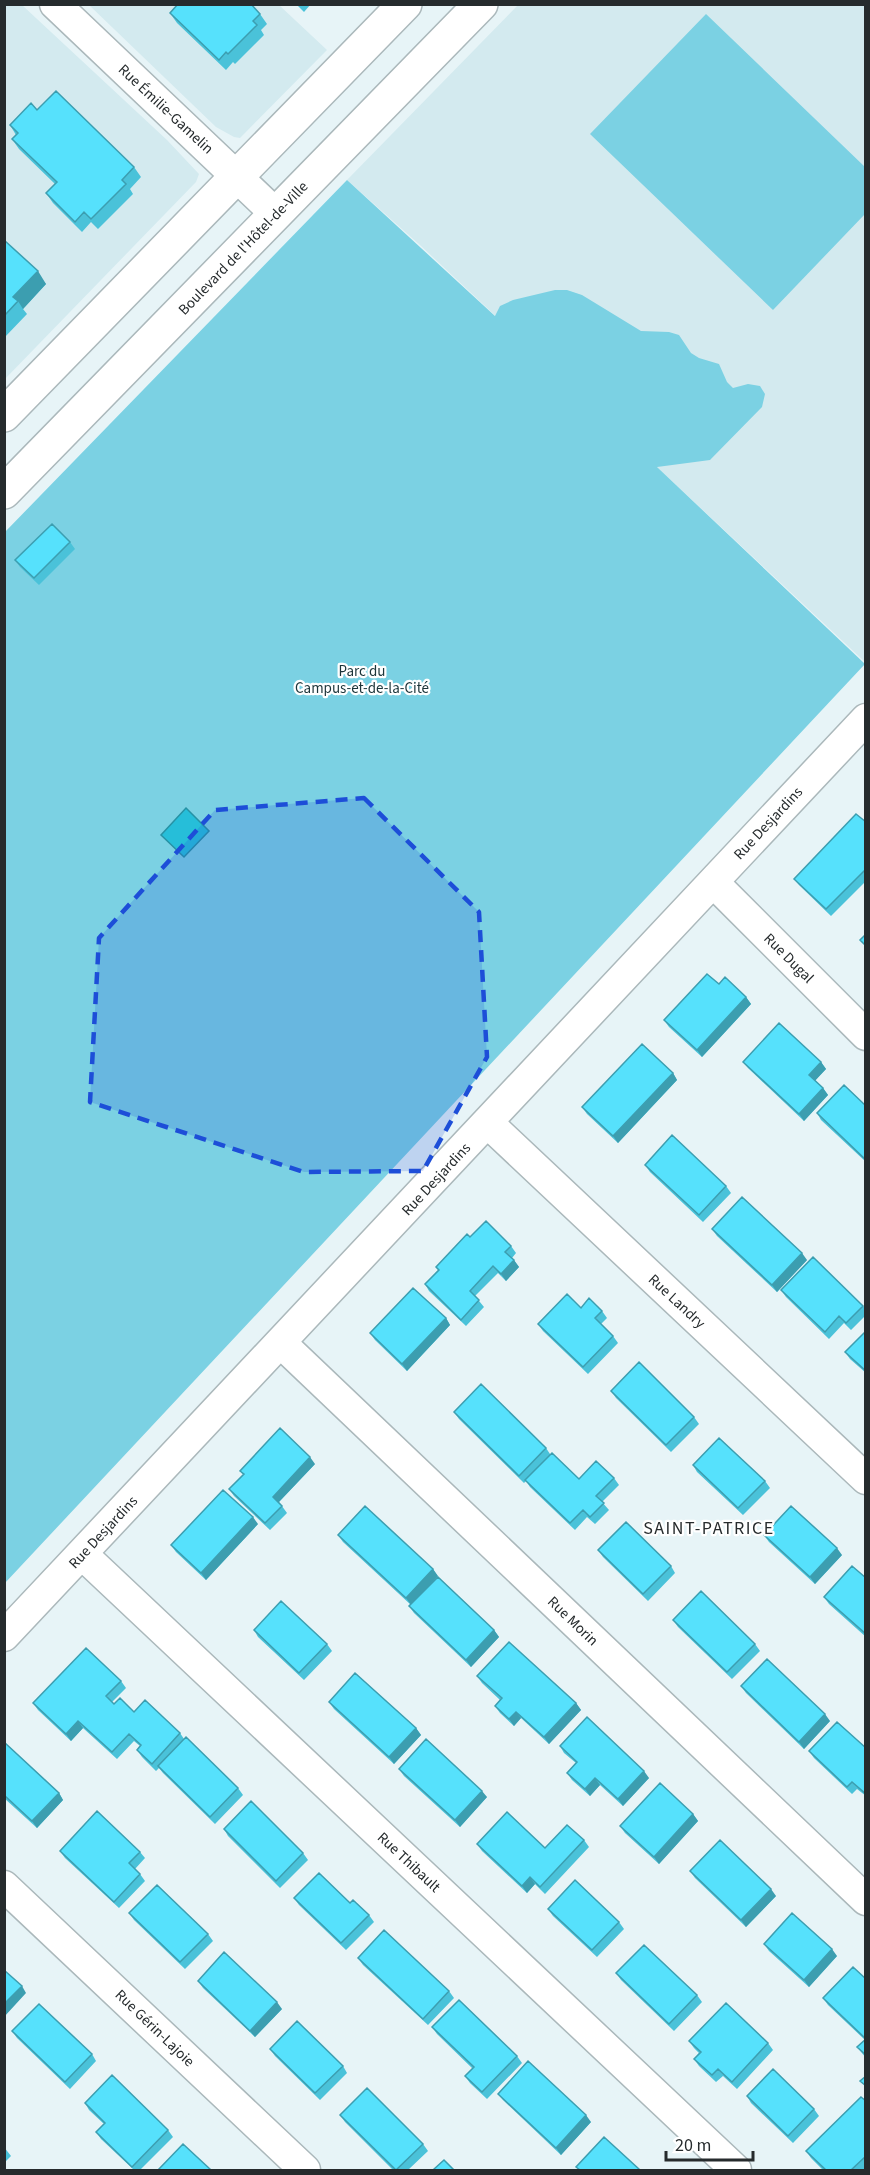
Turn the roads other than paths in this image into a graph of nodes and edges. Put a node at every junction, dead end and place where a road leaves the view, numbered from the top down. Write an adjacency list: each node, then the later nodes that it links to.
1 (56, 4): 4 (street, Rue Émilie-Gamelin)
2 (405, 4): 4 (main road)
3 (481, 4): 5 (main road, Boulevard de l'Hôtel-de-Ville)
4 (237, 176): 5 (street, Rue Émilie-Gamelin); 6 (main road)
5 (276, 214): 7 (main road, Boulevard de l'Hôtel-de-Ville)
6 (4, 415)
7 (4, 492)
8 (866, 719): 9 (street, Rue Desjardins)
9 (713, 882): 10 (street, Rue Dugal); 11 (street, Rue Desjardins)
10 (866, 1035)
11 (488, 1123): 12 (street, Rue Desjardins); 13 (street, Rue Landry)
12 (281, 1343): 14 (street, Rue Desjardins); 17 (street, Rue Morin)
13 (866, 1479)
14 (82, 1554): 15 (street, Rue Desjardins); 19 (street, Rue Thibault)
15 (4, 1636)
16 (4, 1886): 18 (street, Rue Gérin-Lajoie)
17 (866, 1900)
18 (305, 2170)
19 (736, 2170)

